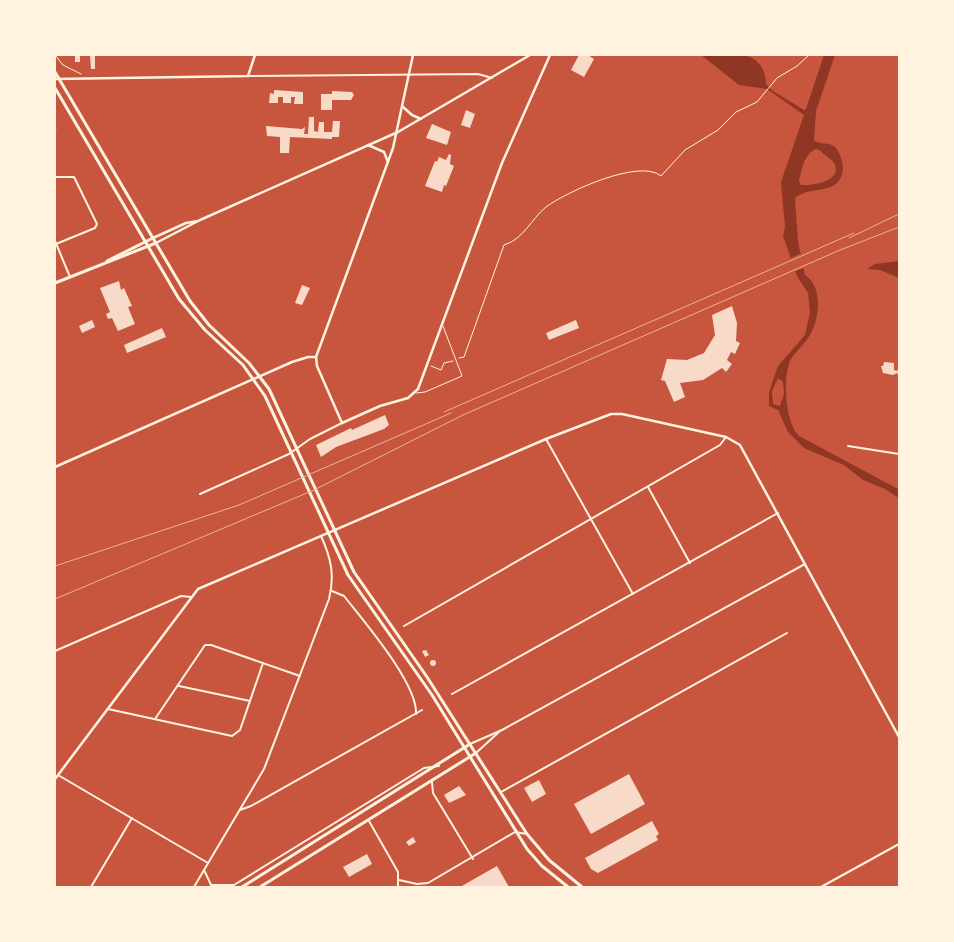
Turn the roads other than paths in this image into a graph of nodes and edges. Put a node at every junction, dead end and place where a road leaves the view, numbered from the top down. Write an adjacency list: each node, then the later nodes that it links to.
1 (255, 55): 7 (street)
2 (413, 55): 6 (street)
3 (530, 55): 8 (street)
4 (550, 55): 27 (street)
5 (55, 72): 10 (main road)
6 (409, 74): 7 (street); 8 (street); 12 (street)
7 (248, 76): 10 (street)
8 (492, 78): 13 (street)
9 (55, 79): 10 (street)
10 (60, 79): 19 (main road)
11 (55, 88): 20 (main road)
12 (403, 107): 13 (street); 14 (street)
13 (421, 119): 14 (street)
14 (398, 132): 15 (street); 16 (street)
15 (368, 145): 16 (street); 18 (street)
16 (388, 162): 28 (street)
17 (55, 177): 21 (street)
18 (200, 220): 19 (street); 22 (street)
19 (153, 238): 20 (main road); 22 (main road)
20 (146, 240): 23 (main road); 24 (main road)
21 (56, 242): 25 (street)
22 (156, 243): 23 (main road); 60 (main road)
23 (148, 246): 24 (main road); 61 (main road)
24 (104, 263): 25 (main road)
25 (70, 277): 26 (main road)
26 (55, 283)
27 (442, 325): 29 (street); 29 (lane)
28 (316, 356): 30 (street); 35 (street)
29 (416, 393): 30 (street)
30 (342, 423): 37 (street)
31 (726, 437): 32 (street); 36 (street); 38 (street)
32 (546, 439): 39 (street); 40 (street)
33 (848, 446): 34 (street)
34 (899, 454)
35 (55, 467)
36 (648, 487): 39 (street); 41 (street)
37 (200, 494)
38 (778, 514): 41 (street); 42 (street)
39 (590, 519): 44 (street); 46 (street)
40 (321, 536): 43 (street); 45 (street)
41 (690, 562): 44 (street)
42 (805, 564): 58 (street); 59 (street)
43 (331, 591): 50 (street); 56 (street)
44 (633, 595): 52 (street)
45 (191, 597): 48 (street); 54 (street)
46 (404, 626)
47 (787, 633): 68 (street)
48 (55, 651)
49 (263, 664): 50 (street); 51 (street); 53 (street)
50 (300, 676): 69 (street)
51 (178, 686): 53 (street); 57 (street)
52 (452, 694)
53 (250, 701): 57 (street)
54 (108, 708): 57 (street); 65 (street)
55 (422, 710): 56 (street)
56 (416, 714): 69 (street)
57 (155, 719)
58 (502, 730): 60 (street); 62 (street)
59 (899, 737)
60 (470, 744): 61 (main road); 62 (main road)
61 (464, 749): 63 (main road); 64 (main road)
62 (476, 754): 63 (main road); 68 (main road)
63 (470, 758): 67 (main road); 72 (main road)
64 (439, 766): 79 (street); 82 (main road)
65 (58, 775): 66 (street); 70 (street)
66 (55, 779)
67 (432, 782): 71 (main road); 75 (street)
68 (500, 792): 73 (main road)
69 (239, 810): 76 (street)
70 (132, 818): 76 (street); 80 (street)
71 (369, 821): 78 (street); 83 (main road)
72 (515, 832): 73 (street); 75 (street); 85 (main road)
73 (526, 834): 86 (main road)
74 (899, 844): 87 (street)
75 (473, 859): 78 (street)
76 (208, 863): 77 (street)
77 (204, 870): 79 (street); 81 (street)
78 (399, 880): 84 (street)
79 (212, 886)
80 (91, 887)
81 (194, 887)
82 (242, 887)
83 (260, 887)
84 (398, 887)
85 (568, 887)
86 (582, 887)
87 (821, 887)

